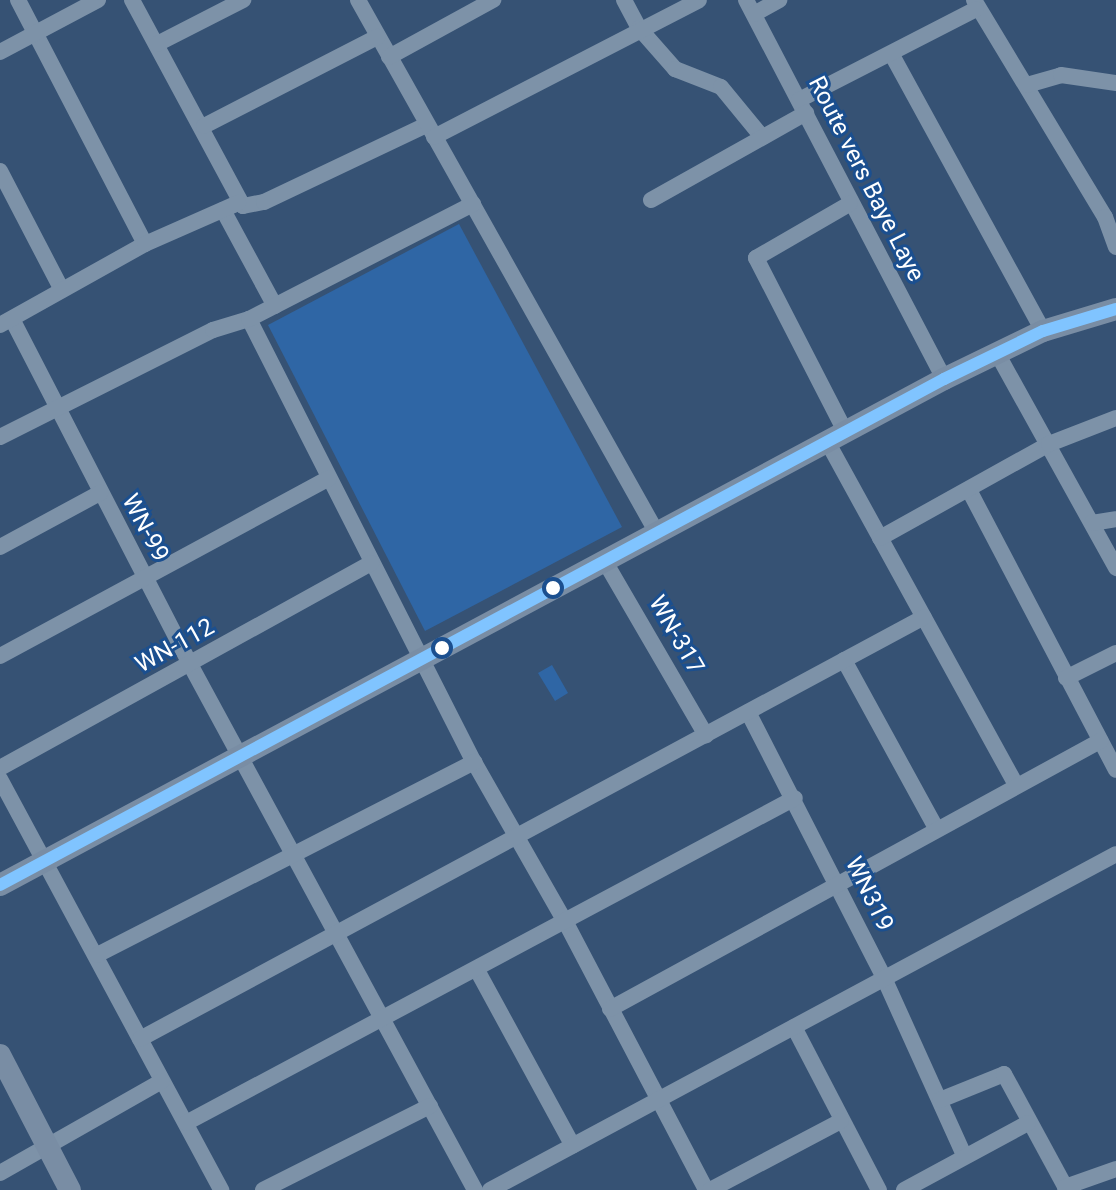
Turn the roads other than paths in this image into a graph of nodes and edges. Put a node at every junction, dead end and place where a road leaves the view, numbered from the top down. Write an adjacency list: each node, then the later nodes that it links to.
1 (18, 0): 13 (street)
2 (98, 0): 13 (street)
3 (132, 0): 15 (street)
4 (243, 0): 15 (street)
5 (358, 0): 14 (street)
6 (493, 0): 18 (street)
7 (624, 0): 12 (street)
8 (699, 0): 12 (street)
9 (779, 0): 11 (street)
10 (974, 2): 17 (street); 20 (street)
11 (750, 7): 21 (street, Route vers Baye Laye)
12 (639, 28): 23 (street); 24 (street)
13 (37, 33): 16 (street); 31 (street)
14 (377, 37): 18 (street); 22 (street)
15 (157, 44): 22 (street)
16 (0, 52)
17 (892, 55): 21 (street); 38 (street)
18 (389, 57): 23 (street)
19 (1116, 83): 20 (street)
20 (1027, 85): 30 (street)
21 (802, 106): 24 (street); 28 (street, Route vers Baye Laye)
22 (204, 126): 29 (street)
23 (430, 131): 27 (street); 29 (street)
24 (762, 137): 26 (street)
25 (0, 171): 33 (street)
26 (651, 200)
27 (473, 204): 34 (street); 51 (street)
28 (849, 204): 40 (street, Route vers Baye Laye); 44 (street)
29 (230, 206): 31 (street); 34 (street)
30 (1110, 214): 32 (street)
31 (145, 244): 33 (street)
32 (1116, 247)
33 (62, 290): 37 (street)
34 (275, 306): 36 (street)
35 (1116, 307): 38 (street)
36 (249, 319): 41 (street); 46 (street)
37 (6, 322): 41 (street, WN-99)
38 (1043, 331): 39 (street)
39 (997, 353): 40 (street); 45 (street)
40 (944, 379): 44 (street)
41 (58, 406): 43 (street); 48 (street, WN-99)
42 (1116, 418): 45 (street)
43 (0, 437)
44 (837, 438): 51 (street); 52 (street)
45 (1049, 444): 47 (street); 50 (street)
46 (329, 478): 55 (street); 57 (street)
47 (969, 490): 52 (street); 64 (street)
48 (100, 493): 53 (street); 57 (street, WN-99)
49 (1116, 519): 50 (street)
50 (1092, 523): 56 (street)
51 (657, 533): 54 (street)
52 (880, 538): 58 (street)
53 (0, 547)
54 (604, 560): 61 (street); 66 (street, WN-317 / WN-317)
55 (371, 563): 61 (street); 63 (street, WN-112)
56 (1116, 568)
57 (145, 579): 60 (street); 63 (street, WN-99)
58 (924, 617): 62 (street); 73 (street)
59 (1116, 653): 64 (street)
60 (0, 656)
61 (423, 658): 68 (street); 69 (street)
62 (844, 660): 65 (street); 75 (street)
63 (191, 666): 68 (street, WN-99); 70 (street, WN-112)
64 (1066, 678): 67 (street)
65 (748, 712): 66 (street); 74 (street, WN319)
66 (706, 735): 76 (street)
67 (1100, 741): 71 (street); 73 (street)
68 (243, 756): 77 (street, WN-99); 79 (street)
69 (474, 762): 76 (street); 77 (street)
70 (0, 768)
71 (1116, 770)
72 (0, 779): 79 (street)
73 (1016, 785): 75 (street)
74 (795, 798): 80 (street, WN319); 82 (street)
75 (936, 828): 80 (street)
76 (519, 836): 82 (street); 83 (street)
77 (292, 852): 83 (street, WN-99); 84 (street)
78 (1116, 854): 86 (street)
79 (47, 861): 81 (street); 84 (street)
80 (837, 883): 86 (street, WN319); 87 (street)
81 (0, 885)
82 (566, 923): 85 (street); 87 (street)
83 (338, 933): 88 (street, WN-99); 90 (street)
84 (97, 955): 90 (street)
85 (477, 970): 88 (street); 99 (street)
86 (884, 978): 89 (street); 94 (street, WN319)
87 (610, 1009): 93 (street)
88 (383, 1018): 95 (street, WN-99); 97 (street)
89 (794, 1027): 93 (street); 96 (street)
90 (140, 1039): 92 (street)
91 (1, 1061): 100 (street)
92 (162, 1081): 97 (street); 100 (street)
93 (659, 1099): 99 (street); 110 (street)
94 (940, 1100): 98 (street); 101 (street, WN319)
95 (430, 1106): 107 (street); 108 (street, WN-99)
96 (841, 1121): 110 (street); 111 (street)
97 (186, 1123): 106 (street)
98 (1028, 1123): 101 (street); 104 (street)
99 (573, 1146): 109 (street)
100 (48, 1148): 103 (street); 105 (street)
101 (964, 1155): 112 (street)
102 (1116, 1169): 104 (street)
103 (0, 1173)
104 (1066, 1188)
105 (70, 1190)
106 (221, 1190)
107 (263, 1190)
108 (475, 1190)
109 (490, 1190)
110 (708, 1190)
111 (879, 1190)
112 (904, 1190)

